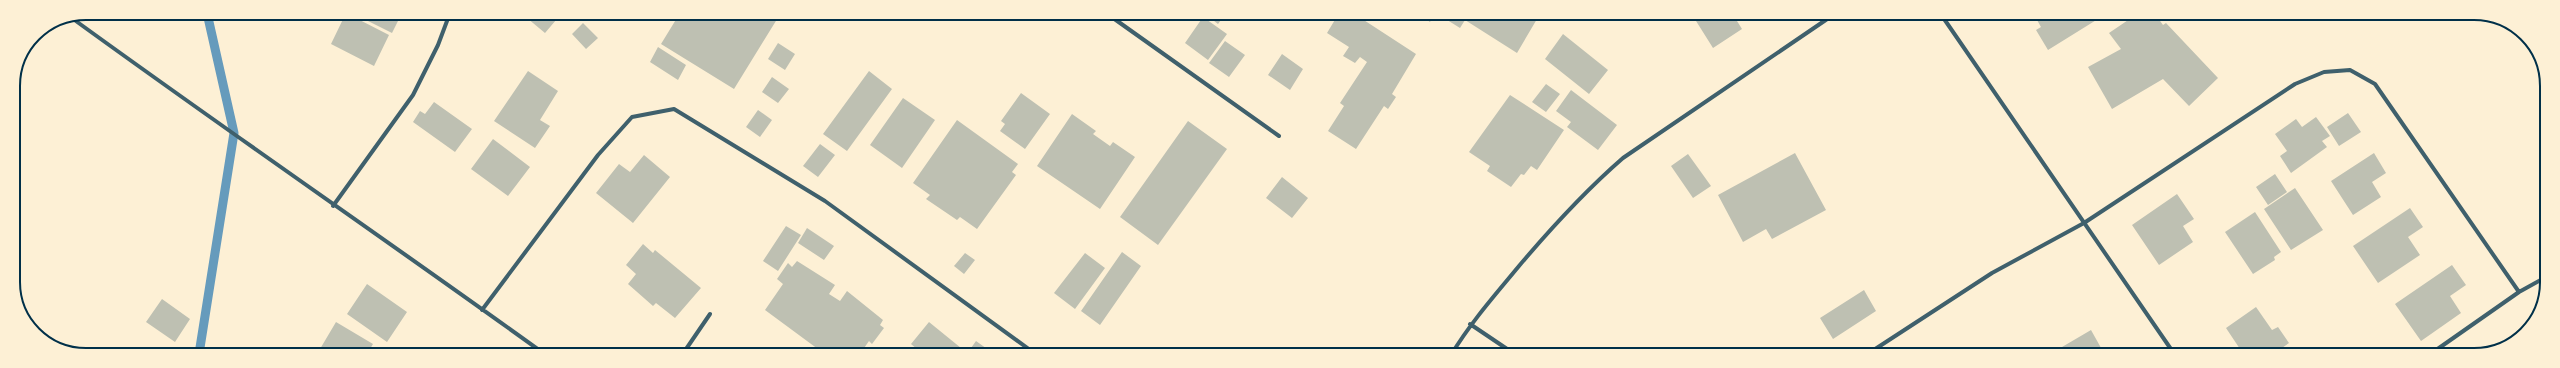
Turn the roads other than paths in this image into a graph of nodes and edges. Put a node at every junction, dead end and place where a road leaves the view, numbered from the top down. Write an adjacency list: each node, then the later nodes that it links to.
1 (447, 20): 7 (street)
2 (1116, 20): 6 (street)
3 (1826, 20): 13 (street)
4 (1944, 20): 8 (street)
5 (76, 21): 7 (street)
6 (1279, 136)
7 (333, 206): 11 (street)
8 (2084, 223): 10 (street); 19 (street); 20 (street)
9 (2540, 279): 10 (street)
10 (2518, 292): 21 (street)
11 (482, 310): 14 (street); 16 (street)
12 (710, 314): 15 (street)
13 (1470, 324): 17 (street); 18 (street)
14 (536, 348)
15 (687, 348)
16 (1027, 348)
17 (1455, 348)
18 (1506, 348)
19 (1877, 348)
20 (2170, 348)
21 (2439, 348)

